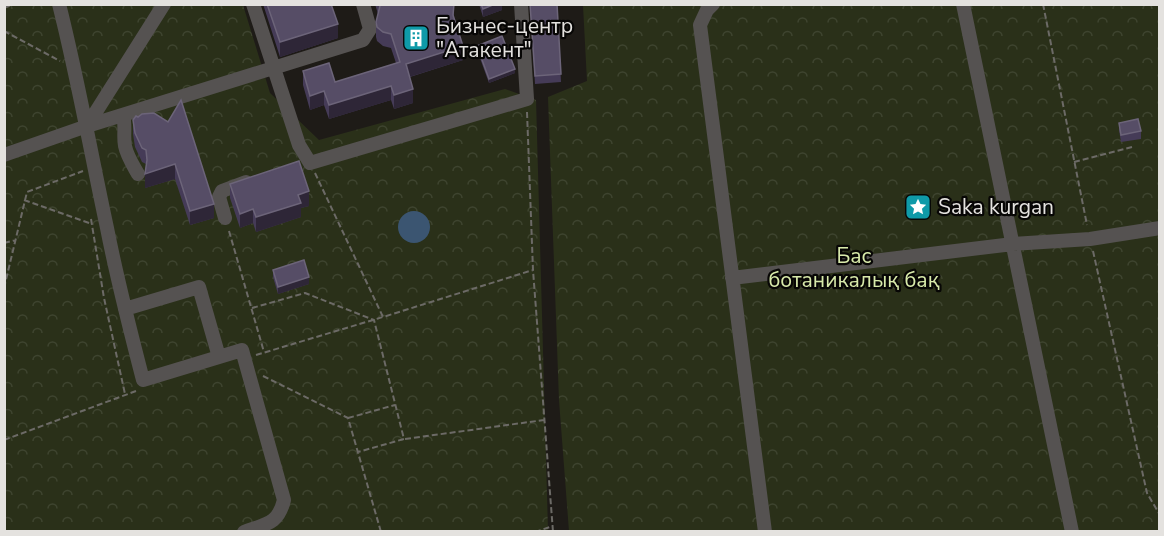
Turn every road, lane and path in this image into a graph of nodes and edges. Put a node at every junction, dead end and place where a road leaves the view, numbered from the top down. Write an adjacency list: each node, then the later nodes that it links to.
1 (14, 4): 10 (path)
2 (59, 4): 16 (lane)
3 (165, 4): 16 (lane)
4 (253, 4): 13 (lane)
5 (363, 4): 13 (lane)
6 (521, 4): 14 (lane)
7 (713, 4): 33 (lane)
8 (963, 4): 31 (lane)
9 (1043, 4): 19 (path)
10 (4, 8)
11 (4, 31): 12 (path)
12 (61, 62)
13 (273, 68): 15 (lane); 20 (lane)
14 (527, 99): 20 (lane); 32 (path)
15 (123, 115): 16 (lane); 22 (lane)
16 (87, 126): 18 (lane); 21 (lane)
17 (1132, 147): 19 (path)
18 (4, 154)
19 (1074, 162): 28 (path)
20 (305, 164): 32 (path)
21 (96, 166): 24 (path); 26 (lane)
22 (138, 174)
23 (259, 178): 25 (lane)
24 (24, 200): 26 (path); 29 (path)
25 (225, 218): 35 (path)
26 (106, 226): 36 (lane)
27 (1160, 228): 28 (lane)
28 (1090, 239): 31 (lane); 45 (path)
29 (16, 240): 30 (path); 34 (path)
30 (4, 243)
31 (1013, 244): 33 (lane); 52 (lane)
32 (533, 270): 42 (path)
33 (732, 278): 51 (lane)
34 (4, 288)
35 (252, 308): 37 (path); 40 (path)
36 (124, 309): 38 (lane); 38 (lane)
37 (264, 352)
38 (219, 357): 39 (lane)
39 (248, 369): 41 (path); 47 (lane)
40 (396, 405): 41 (path); 43 (path)
41 (348, 418): 44 (path)
42 (544, 420): 43 (path); 46 (path)
43 (404, 439): 44 (path)
44 (358, 452): 48 (path)
45 (1160, 515)
46 (553, 526): 49 (path); 50 (path)
47 (244, 531)
48 (381, 531)
49 (535, 531)
50 (553, 531)
51 (765, 531)
52 (1072, 531)

